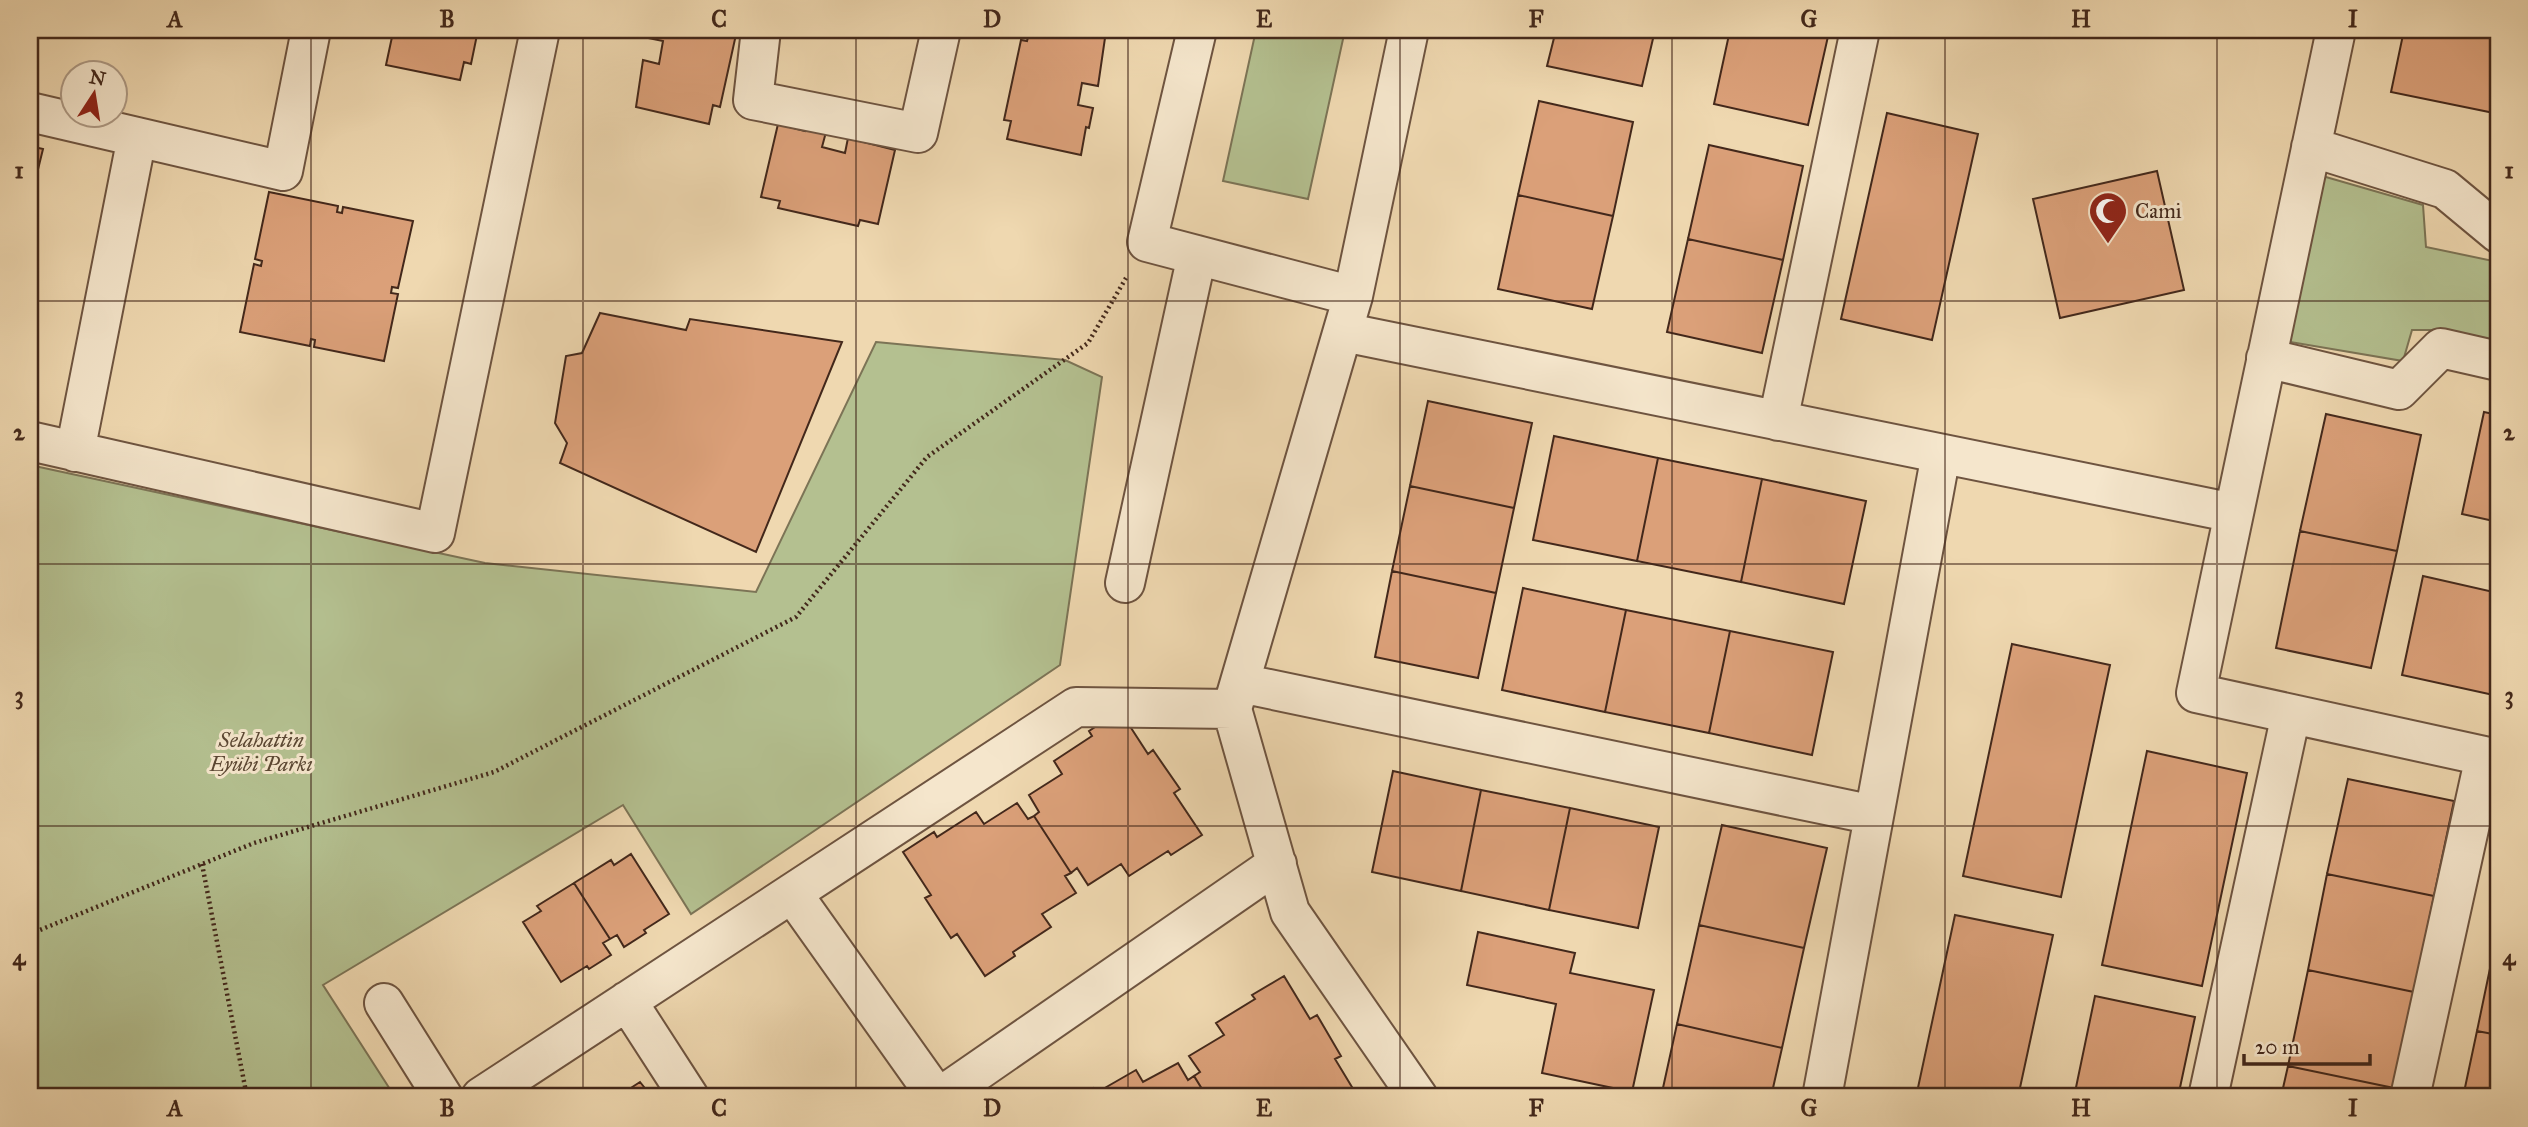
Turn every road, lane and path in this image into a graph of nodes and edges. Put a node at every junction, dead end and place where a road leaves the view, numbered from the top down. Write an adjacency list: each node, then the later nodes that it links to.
1 (312, 30): 10 (street)
2 (540, 30): 21 (street)
3 (761, 30): 4 (street)
4 (940, 30)
5 (1197, 30): 13 (street)
6 (1409, 30): 15 (street)
7 (1860, 30): 19 (street)
8 (2336, 30): 11 (street)
9 (30, 112): 10 (street)
10 (137, 137): 21 (street)
11 (2311, 147): 12 (street); 17 (street)
12 (2498, 233)
13 (1147, 242): 14 (street); 29 (path)
14 (1197, 256): 15 (street); 24 (street)
15 (1353, 296): 16 (street)
16 (1343, 332): 19 (street); 25 (street)
17 (2266, 358): 18 (street); 23 (street)
18 (2498, 361)
19 (1779, 421): 22 (street)
20 (30, 441): 21 (street)
21 (75, 452)
22 (1941, 454): 23 (street); 28 (street)
23 (2234, 513): 26 (street)
24 (1125, 583)
25 (1236, 696): 28 (street); 30 (street); 31 (street)
26 (2291, 714): 27 (street); 42 (street)
27 (2492, 757): 43 (street)
28 (1874, 815): 41 (street)
29 (202, 864): 32 (path); 36 (path)
30 (1277, 864): 35 (street); 40 (street)
31 (792, 893): 33 (street); 40 (street)
32 (30, 934)
33 (627, 1001): 38 (street); 39 (street)
34 (384, 1003): 37 (street)
35 (1419, 1093)
36 (247, 1097)
37 (443, 1097)
38 (481, 1097)
39 (690, 1097)
40 (938, 1097)
41 (1822, 1097)
42 (2208, 1097)
43 (2410, 1097)

